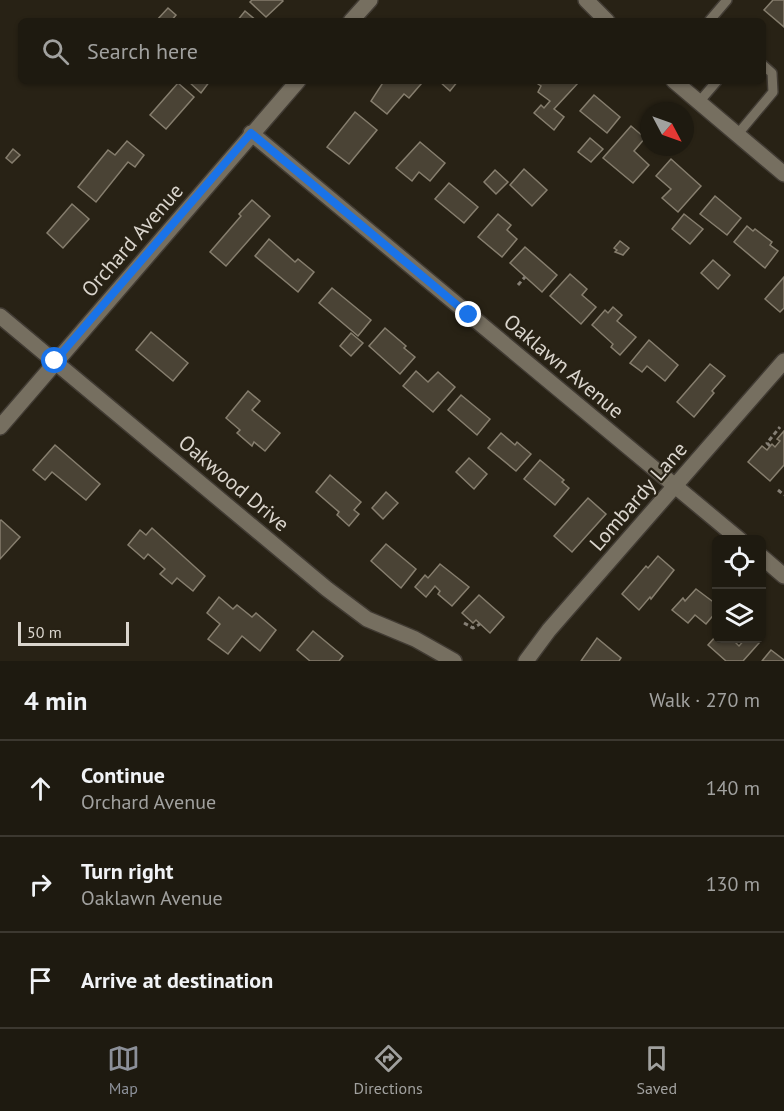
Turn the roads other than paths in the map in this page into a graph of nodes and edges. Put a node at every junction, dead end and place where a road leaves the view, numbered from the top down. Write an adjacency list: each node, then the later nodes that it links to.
1 (370, 0): 4 (street)
2 (586, 0): 5 (street)
3 (727, 0): 6 (lane)
4 (354, 18)
5 (604, 18)
6 (712, 18)
7 (766, 68): 13 (lane)
8 (295, 84): 12 (street, Orchard Avenue)
9 (678, 84): 11 (street)
10 (714, 84): 11 (lane)
11 (699, 102): 13 (street)
12 (251, 133): 16 (street, Orchard Avenue); 19 (street, Oaklawn Avenue)
13 (737, 135): 14 (street)
14 (784, 174)
15 (0, 316): 16 (street, Oakwood Drive)
16 (55, 361): 18 (street, Orchard Avenue); 23 (street, Oakwood Drive)
17 (784, 361): 19 (street, Lombardy Lane)
18 (0, 428)
19 (675, 485): 20 (street, Oaklawn Avenue); 24 (street, Lombardy Lane)
20 (734, 535)
21 (766, 560): 22 (street)
22 (784, 576)
23 (454, 661)
24 (526, 661)

